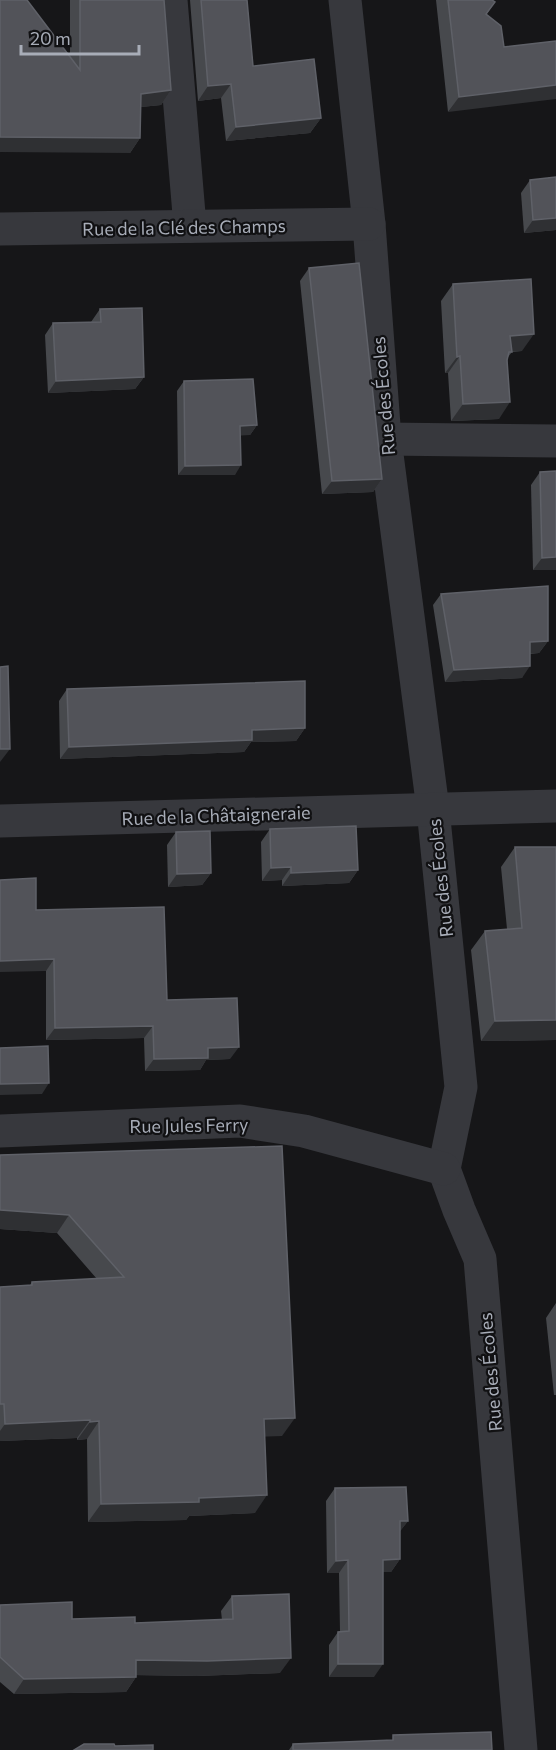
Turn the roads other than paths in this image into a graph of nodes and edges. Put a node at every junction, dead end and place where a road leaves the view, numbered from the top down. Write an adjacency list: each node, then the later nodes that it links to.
1 (171, 0): 4 (street)
2 (345, 0): 3 (street, Rue des Écoles)
3 (369, 224): 4 (street, Rue de la Clé des Champs); 6 (street, Rue des Écoles)
4 (190, 226): 5 (street, Rue de la Clé des Champs)
5 (0, 229)
6 (385, 439): 7 (street); 9 (street, Rue des Écoles)
7 (556, 441)
8 (556, 806): 9 (street, Rue de la Châtaigneraie)
9 (433, 809): 10 (street, Rue de la Châtaigneraie); 12 (street, Rue des Écoles)
10 (0, 821)
11 (0, 1131): 12 (street, Rue Jules Ferry)
12 (444, 1169): 13 (street, Rue des Écoles)
13 (521, 1750)

